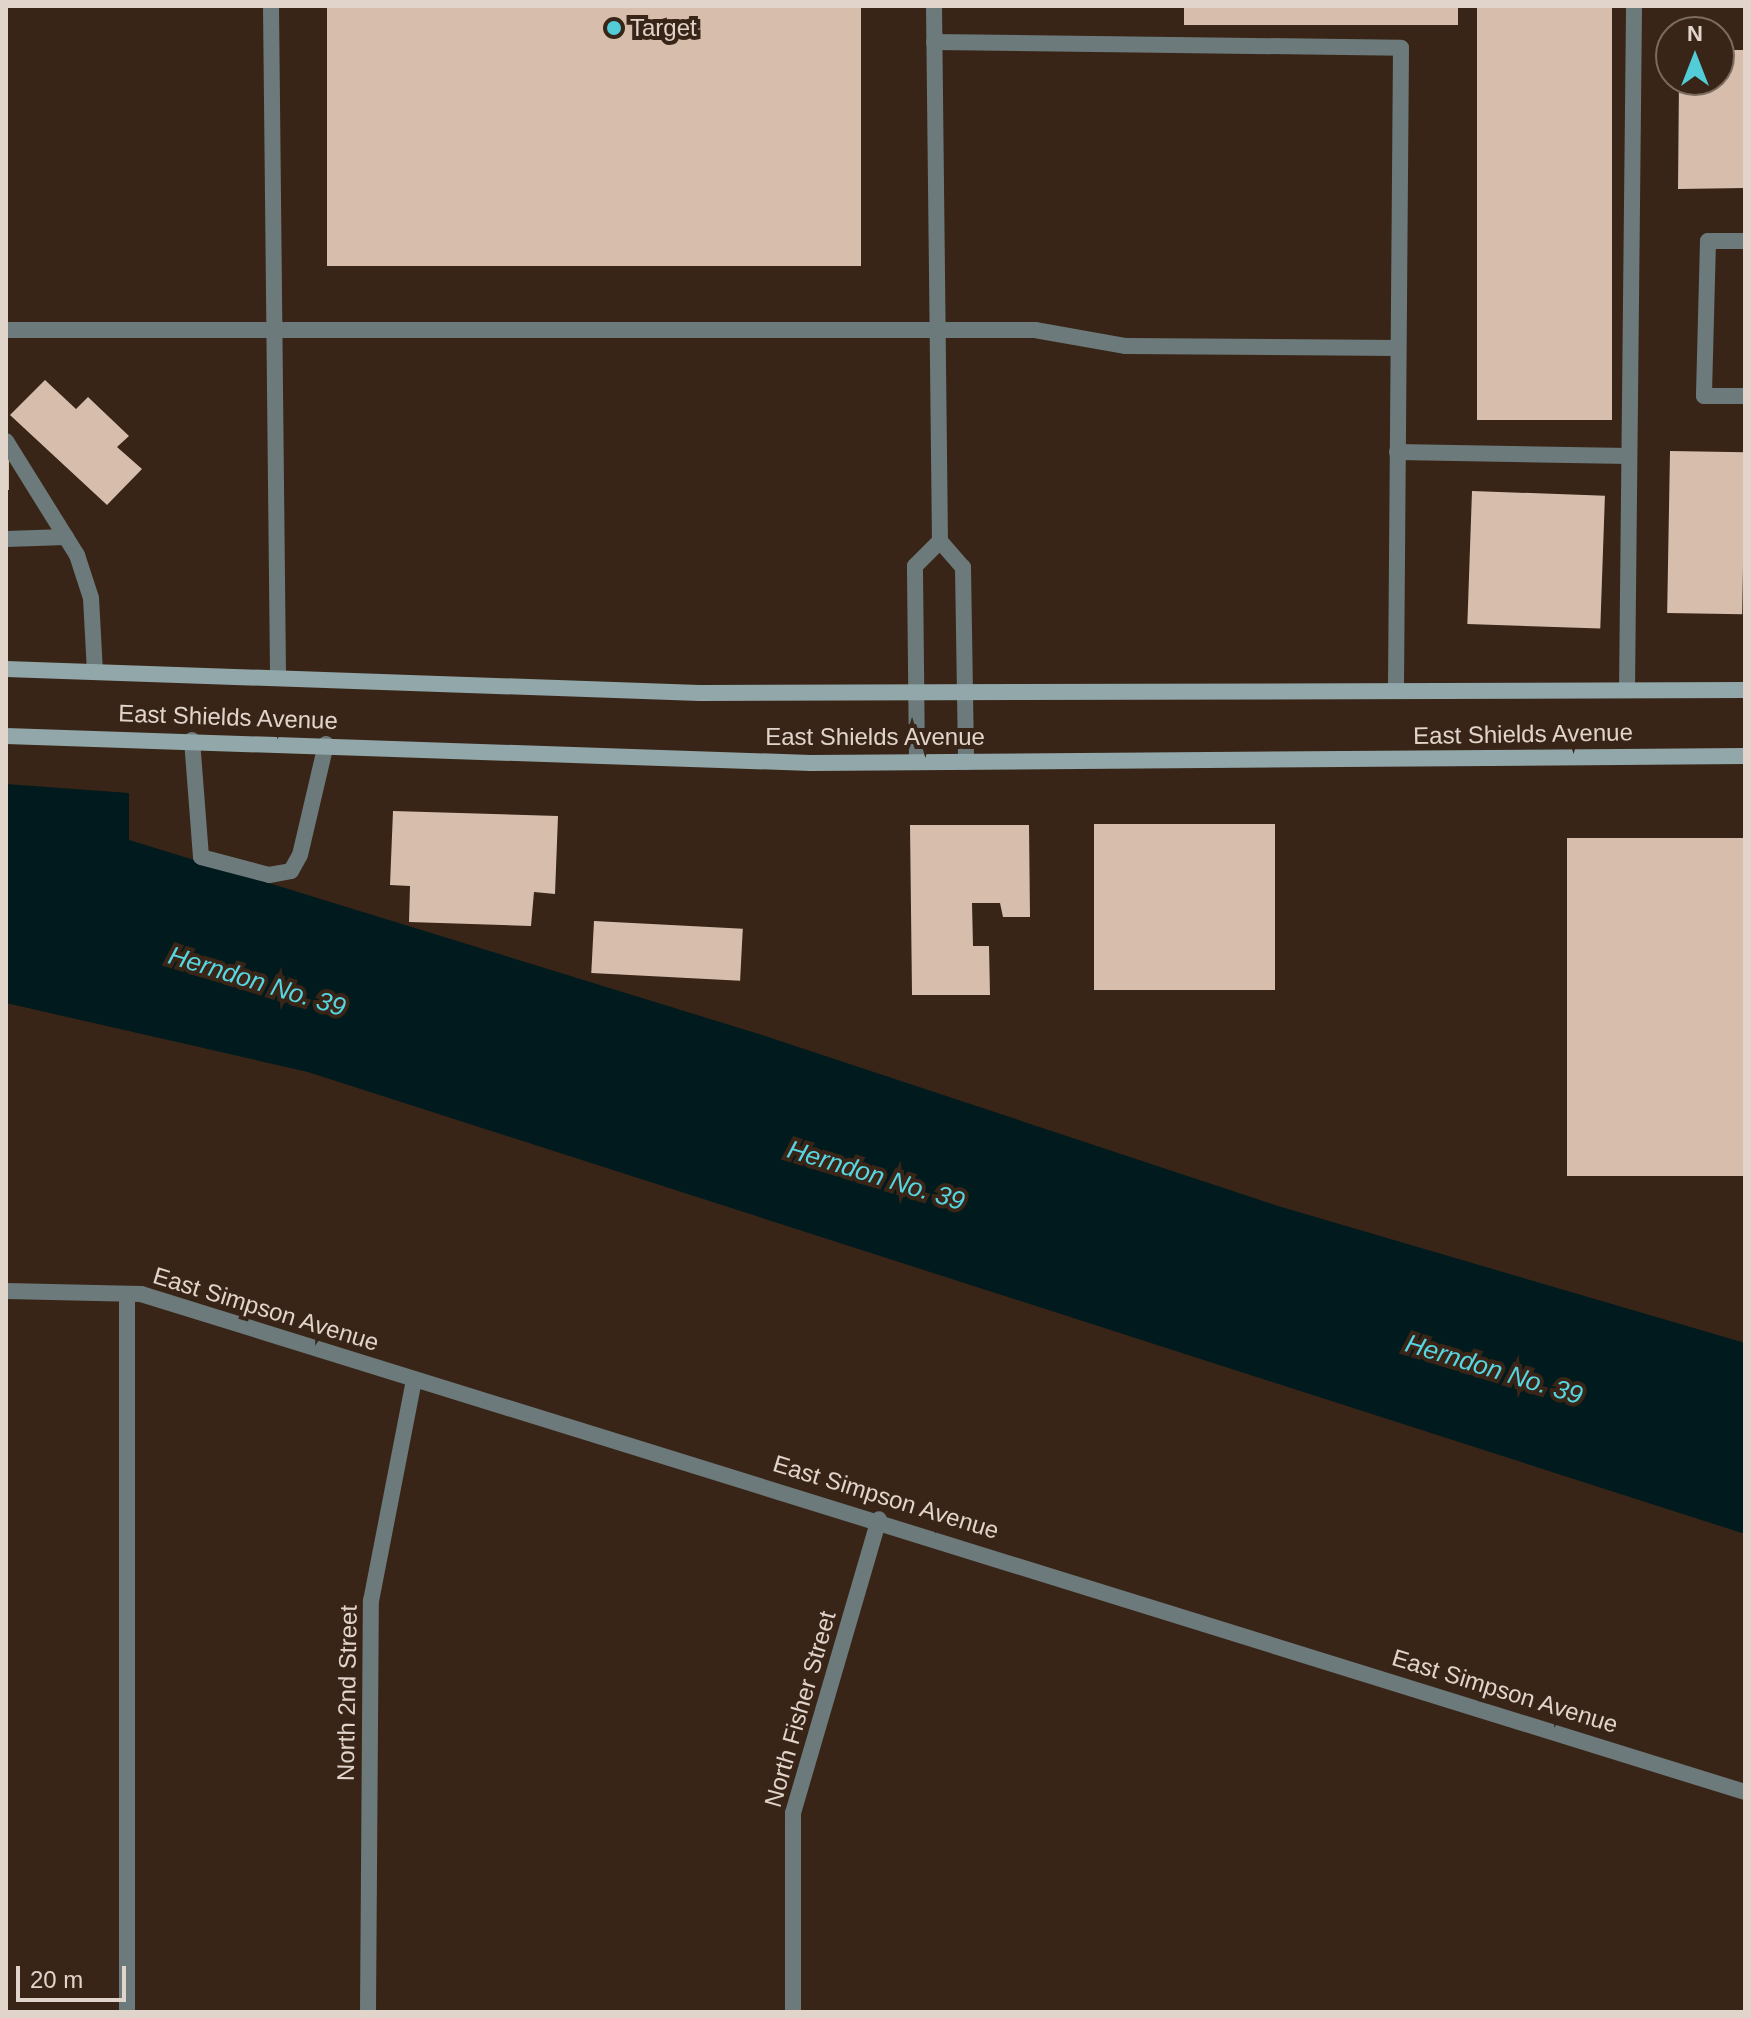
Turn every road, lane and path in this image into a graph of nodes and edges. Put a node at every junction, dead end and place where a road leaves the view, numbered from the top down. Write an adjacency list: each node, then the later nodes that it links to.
1 (271, 6): 7 (street)
2 (934, 6): 4 (street)
3 (1634, 6): 13 (street)
4 (934, 42): 8 (street); 9 (street)
5 (1745, 241): 10 (street)
6 (6, 330): 7 (street)
7 (274, 330): 8 (street); 19 (street)
8 (937, 330): 9 (street); 16 (street)
9 (1398, 348): 12 (street)
10 (1745, 396)
11 (6, 441): 14 (street)
12 (1397, 452): 13 (street); 20 (street)
13 (1629, 456): 21 (street)
14 (66, 537): 15 (street); 18 (street)
15 (6, 539)
16 (940, 541): 23 (street); 24 (street)
17 (6, 669): 18 (main road, East Shields Avenue)
18 (95, 671): 19 (main road, East Shields Avenue)
19 (278, 678): 23 (main road, East Shields Avenue)
20 (1396, 690): 21 (main road, East Shields Avenue); 24 (main road, East Shields Avenue)
21 (1627, 690): 22 (main road, East Shields Avenue)
22 (1745, 690)
23 (917, 695): 24 (main road, East Shields Avenue); 29 (street)
24 (965, 695): 30 (street)
25 (6, 736): 26 (main road, East Shields Avenue)
26 (192, 740): 27 (main road, East Shields Avenue); 27 (street)
27 (326, 744): 29 (main road, East Shields Avenue)
28 (1745, 756): 30 (main road, East Shields Avenue)
29 (917, 762): 30 (main road, East Shields Avenue)
30 (966, 762)
31 (6, 1291): 32 (street, East Simpson Avenue)
32 (127, 1294): 33 (street, East Simpson Avenue); 36 (street)
33 (414, 1379): 34 (street, East Simpson Avenue); 37 (street, North 2nd Street)
34 (879, 1519): 35 (street, East Simpson Avenue); 38 (street, North Fisher Street)
35 (1745, 1792)
36 (127, 2012)
37 (368, 2012)
38 (793, 2012)

